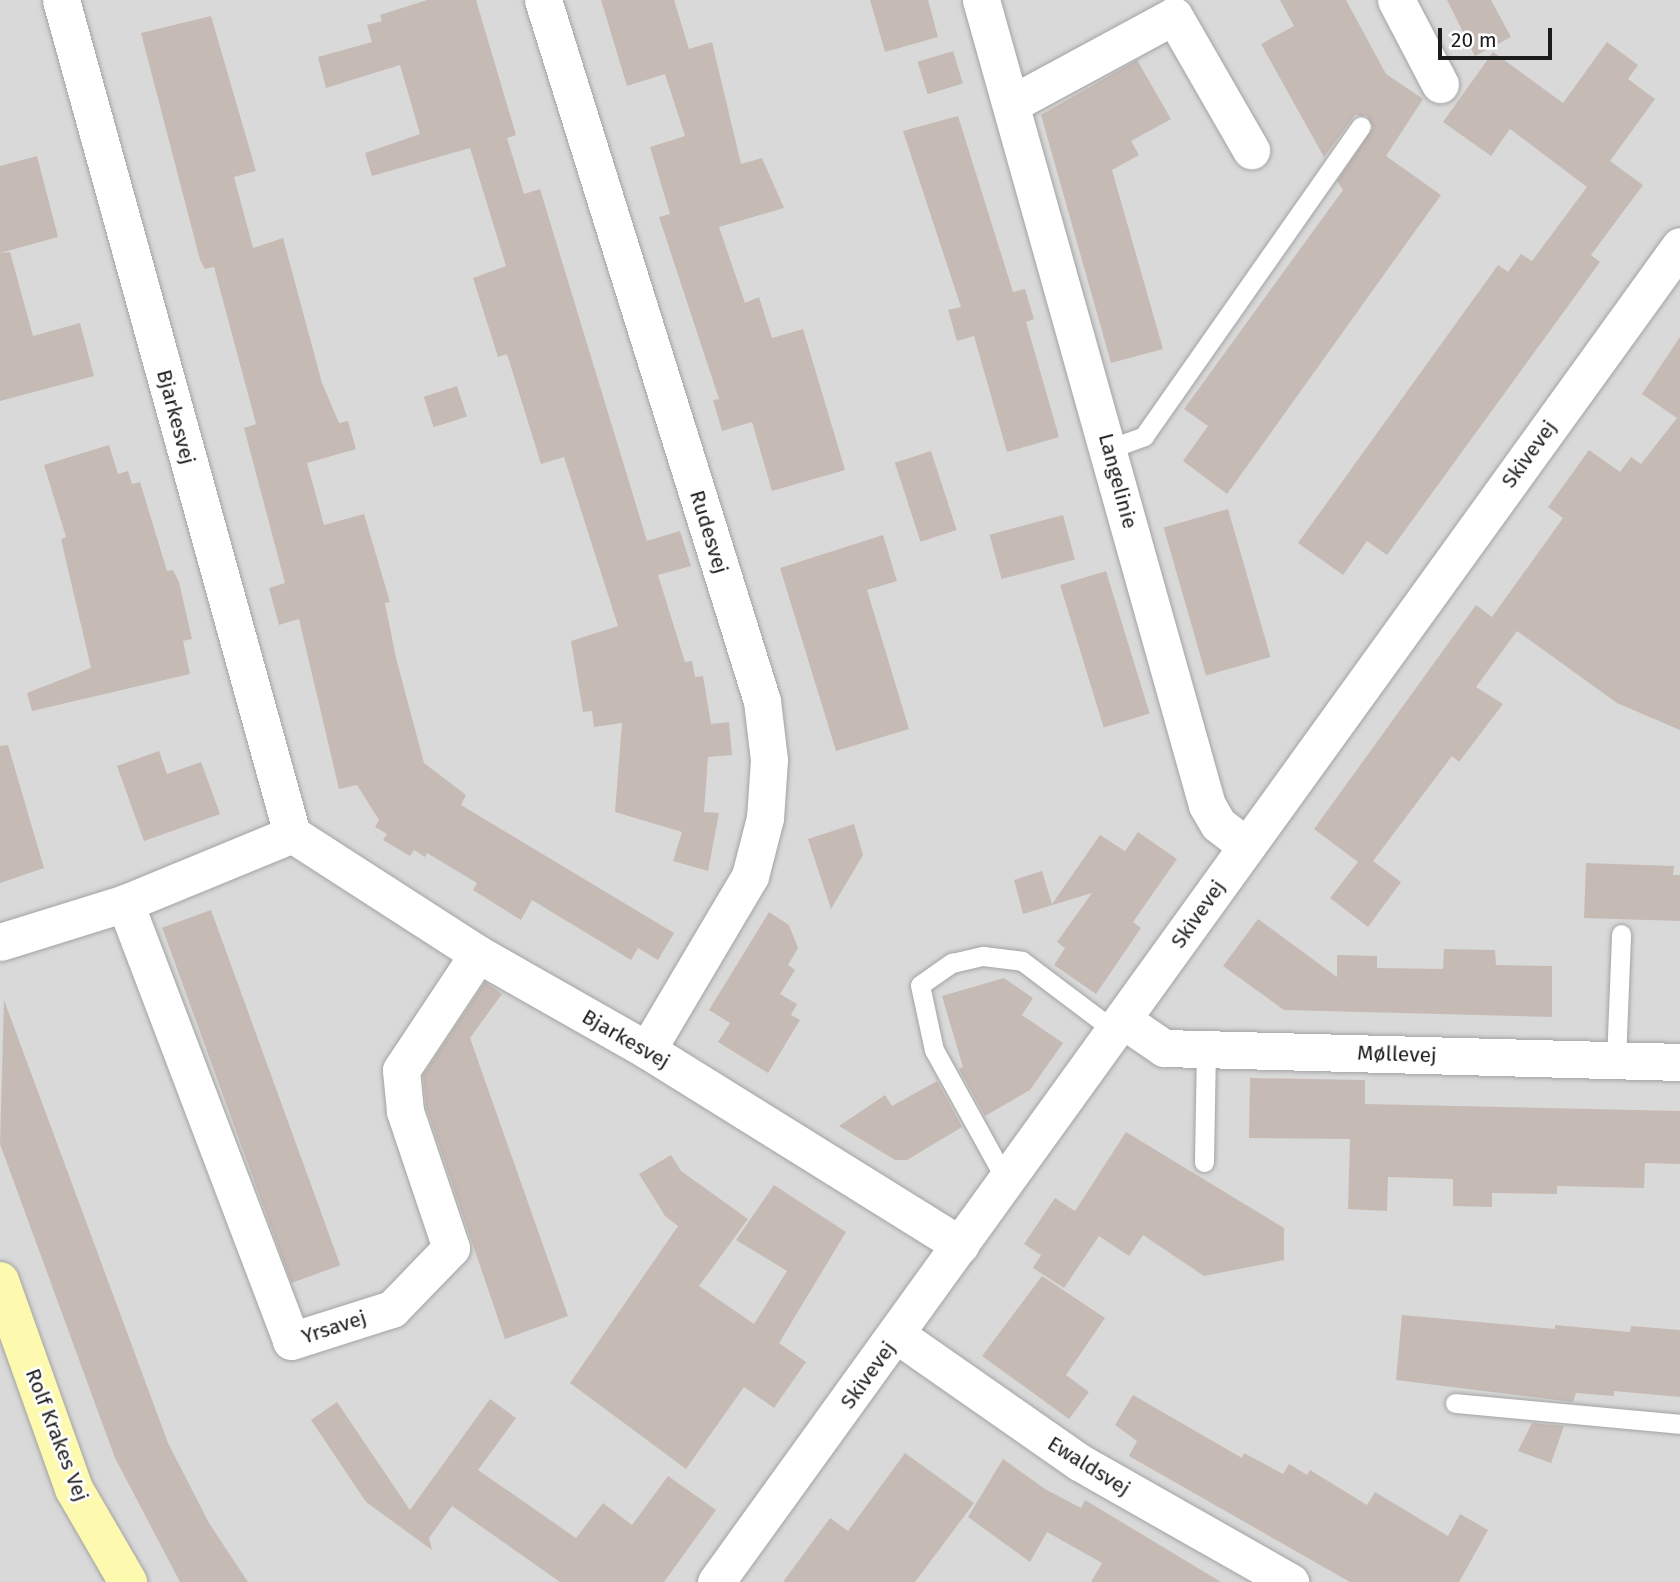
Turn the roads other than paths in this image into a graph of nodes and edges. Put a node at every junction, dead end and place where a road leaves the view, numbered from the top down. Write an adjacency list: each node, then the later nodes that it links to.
1 (61, 0): 11 (street, Bjarkesvej)
2 (543, 0): 19 (street, Rudesvej)
3 (981, 0): 6 (street, Langelinie)
4 (1395, 0): 5 (street)
5 (1440, 84)
6 (1011, 104): 8 (street); 10 (street, Langelinie)
7 (1360, 126): 10 (lane)
8 (1251, 150)
9 (1680, 246): 12 (street, Skivevej)
10 (1109, 449): 12 (street, Langelinie)
11 (292, 834): 13 (street); 16 (street, Bjarkesvej)
12 (1245, 845): 17 (street, Skivevej)
13 (125, 903): 15 (street); 16 (street, Yrsavej)
14 (1620, 934): 20 (lane)
15 (0, 942)
16 (478, 954): 19 (street, Bjarkesvej)
17 (1119, 1025): 18 (street, Møllevej); 23 (street, Skivevej); 23 (lane)
18 (1206, 1049): 20 (street, Møllevej); 22 (lane)
19 (647, 1050): 24 (street, Bjarkesvej)
20 (1616, 1061): 21 (street, Møllevej)
21 (1680, 1062)
22 (1204, 1162)
23 (1007, 1182): 24 (street, Skivevej)
24 (960, 1245): 26 (street, Skivevej)
25 (0, 1281): 29 (street, Rolf Krakes Vej)
26 (897, 1335): 30 (street, Skivevej); 31 (street, Ewaldsvej)
27 (1455, 1403): 28 (lane)
28 (1680, 1424)
29 (128, 1582)
30 (716, 1582)
31 (1290, 1582)

